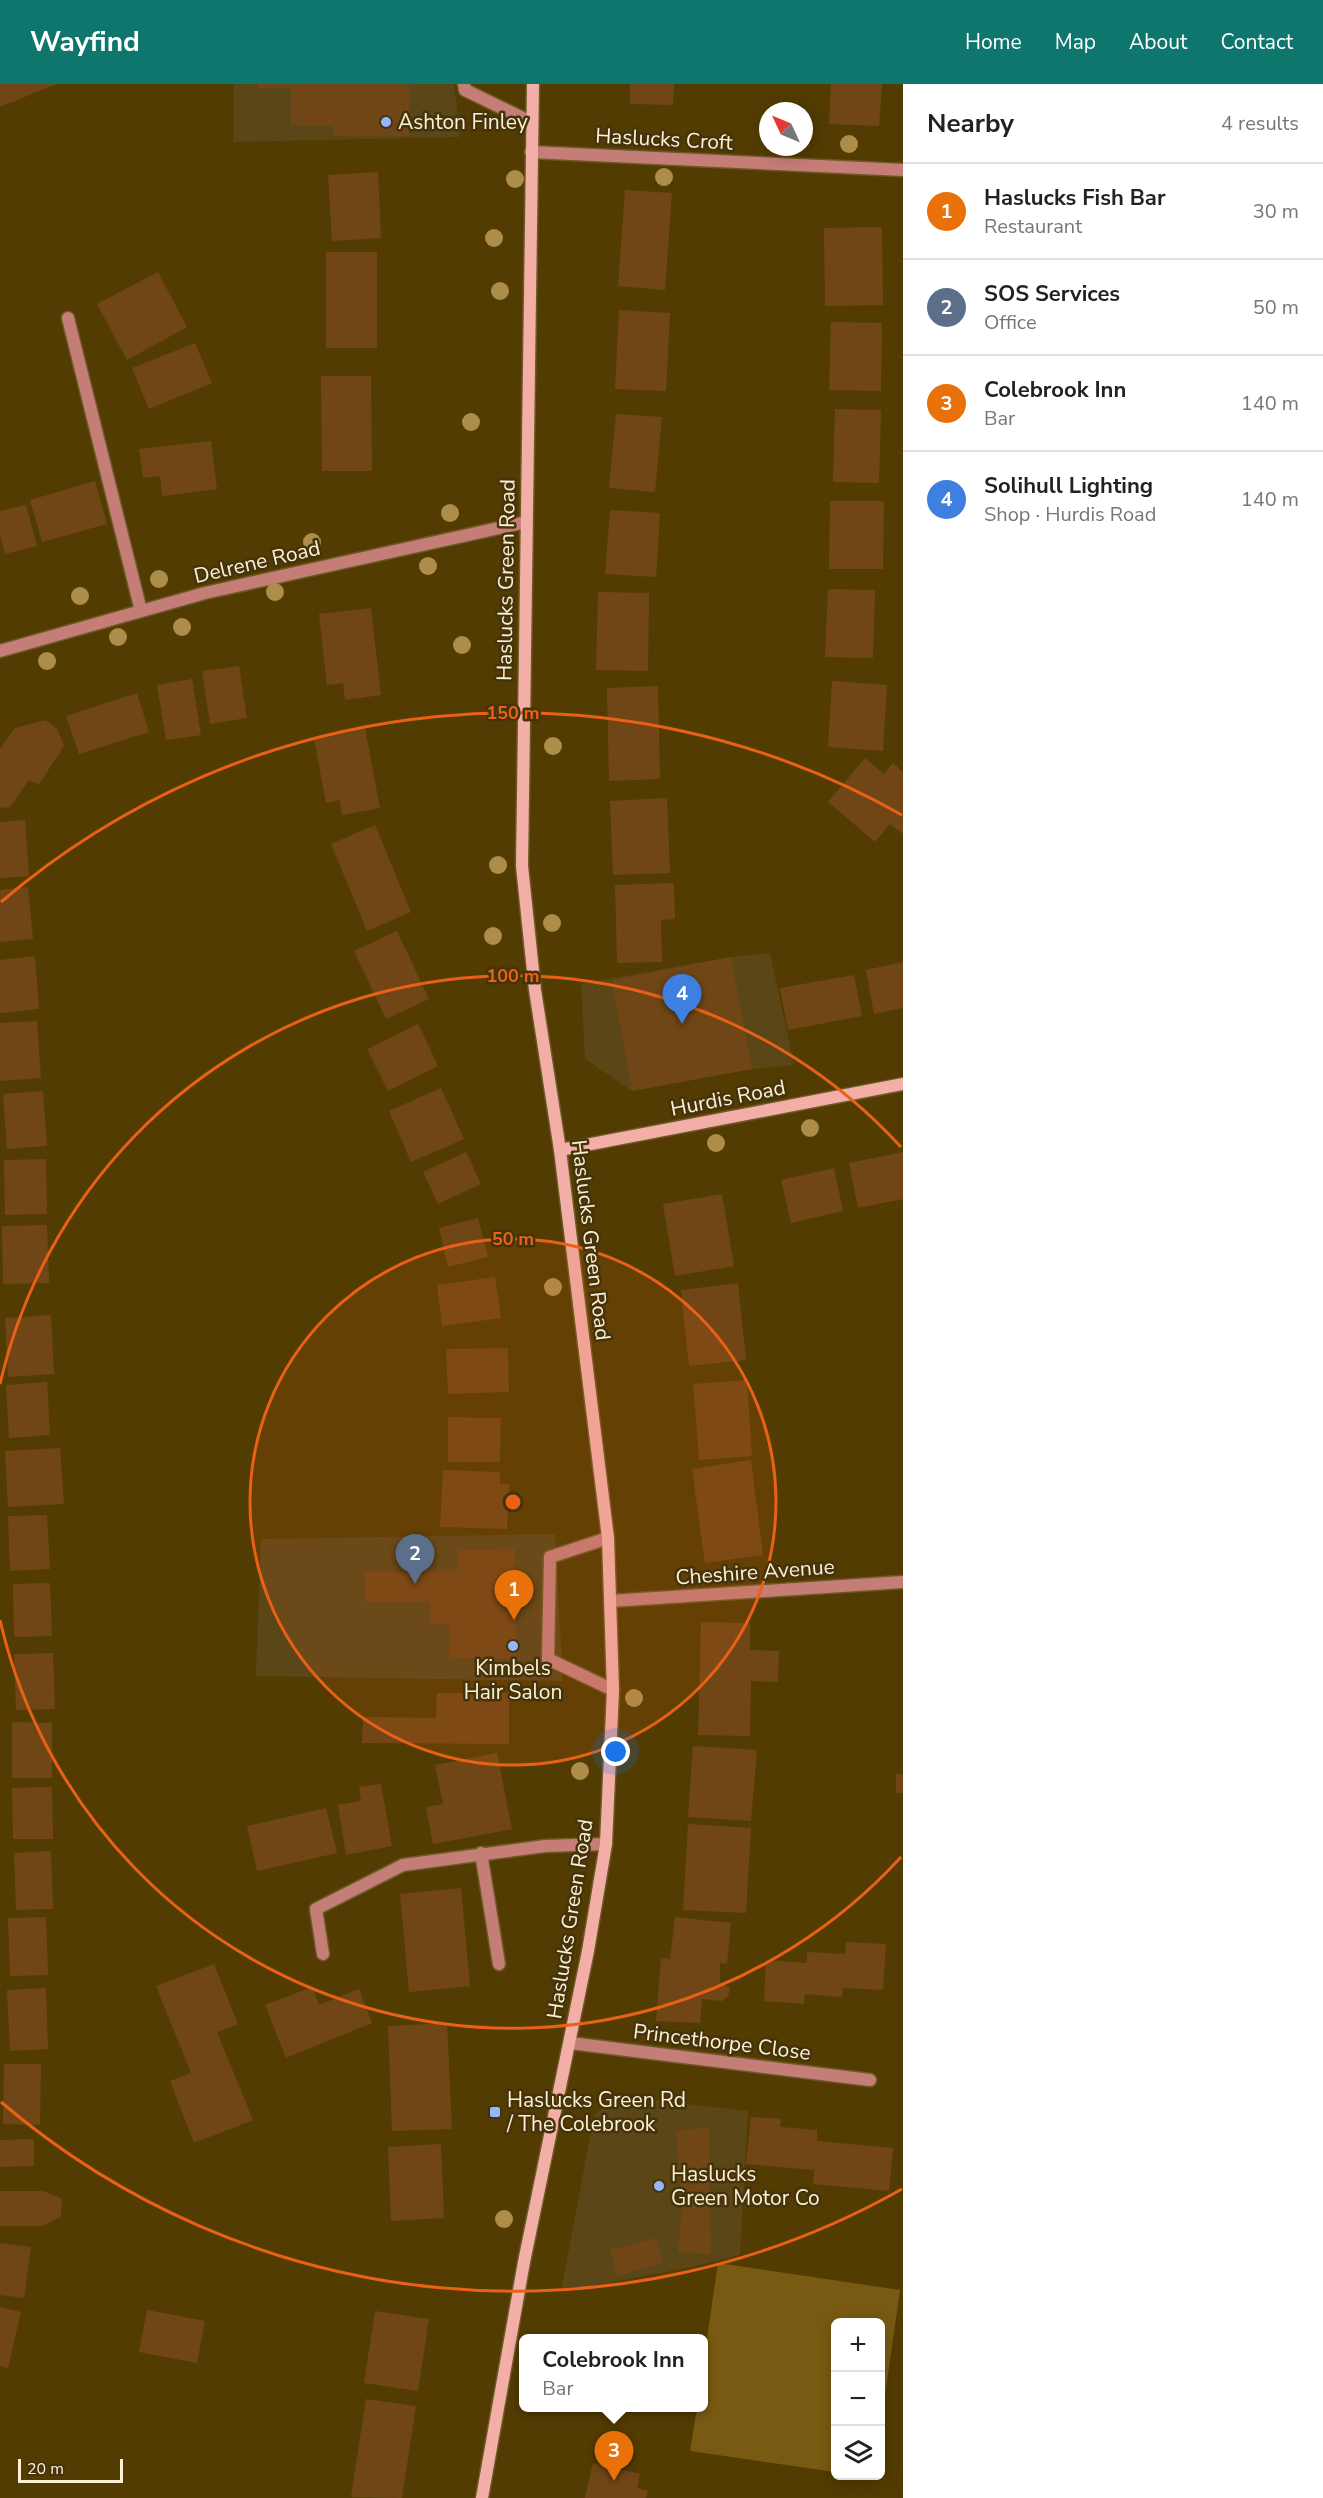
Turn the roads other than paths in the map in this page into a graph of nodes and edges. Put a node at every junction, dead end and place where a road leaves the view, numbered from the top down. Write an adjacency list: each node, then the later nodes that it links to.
1 (464, 84): 3 (street)
2 (532, 84): 3 (street, Haslucks Green Road)
3 (531, 122): 4 (street, Haslucks Green Road)
4 (531, 152): 5 (street, Haslucks Croft); 7 (street, Haslucks Green Road)
5 (903, 170)
6 (68, 318): 8 (street)
7 (526, 522): 8 (street, Delrene Road); 11 (street, Haslucks Green Road)
8 (141, 611): 9 (street, Delrene Road)
9 (0, 651)
10 (903, 1084): 11 (street, Hurdis Road)
11 (561, 1150): 12 (street, Haslucks Green Road)
12 (608, 1538): 14 (street, Haslucks Green Road); 15 (street)
13 (903, 1582): 14 (street, Cheshire Avenue)
14 (610, 1601): 15 (street, Haslucks Green Road)
15 (613, 1690): 16 (street, Haslucks Green Road)
16 (606, 1844): 17 (street); 20 (street, Haslucks Green Road)
17 (481, 1854): 18 (street); 19 (street)
18 (323, 1954)
19 (499, 1964)
20 (570, 2043): 21 (street, Princethorpe Close); 22 (street, Haslucks Green Road)
21 (870, 2080)
22 (482, 2498)

